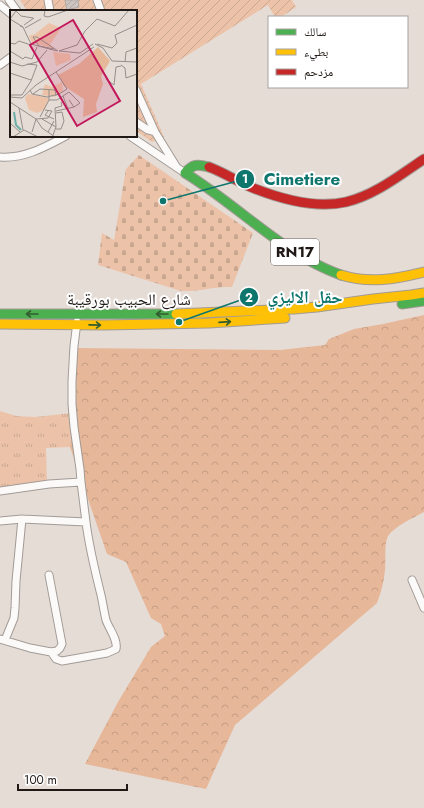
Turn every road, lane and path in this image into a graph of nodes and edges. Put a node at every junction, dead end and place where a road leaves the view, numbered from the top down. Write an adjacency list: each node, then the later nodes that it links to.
1 (9, 0): 5 (street)
2 (48, 0): 6 (street)
3 (97, 0): 7 (street)
4 (0, 5): 8 (street)
5 (16, 10)
6 (50, 10)
7 (101, 10)
8 (10, 13)
9 (10, 58): 10 (street)
10 (0, 65)
11 (137, 92): 13 (street)
12 (137, 123): 13 (street)
13 (155, 132): 18 (street)
14 (64, 137): 16 (street)
15 (132, 137): 18 (street)
16 (1, 156)
17 (424, 159): 19 (main road)
18 (176, 166): 20 (street)
19 (217, 170): 20 (main road); 21 (main road)
20 (185, 173): 21 (main road, RN17)
21 (198, 180): 22 (main road, RN17)
22 (424, 272)
23 (424, 293): 26 (main road, شارع الحبيب بورقيبة, one-way to 26)
24 (424, 302): 28 (main road, شارع الحبيب بورقيبة, one-way to 24)
25 (0, 314): 26 (main road, شارع الحبيب بورقيبة, one-way to 25)
26 (77, 314): 28 (street)
27 (0, 324): 28 (main road, شارع الحبيب بورقيبة)
28 (77, 325): 29 (street)
29 (81, 482): 30 (street); 33 (street)
30 (0, 491)
31 (22, 519): 32 (street); 33 (street); 37 (street)
32 (0, 521)
33 (86, 522): 38 (street)
34 (49, 575): 38 (street)
35 (412, 580): 36 (street)
36 (424, 608)
37 (2, 639): 38 (street)
38 (51, 652)

